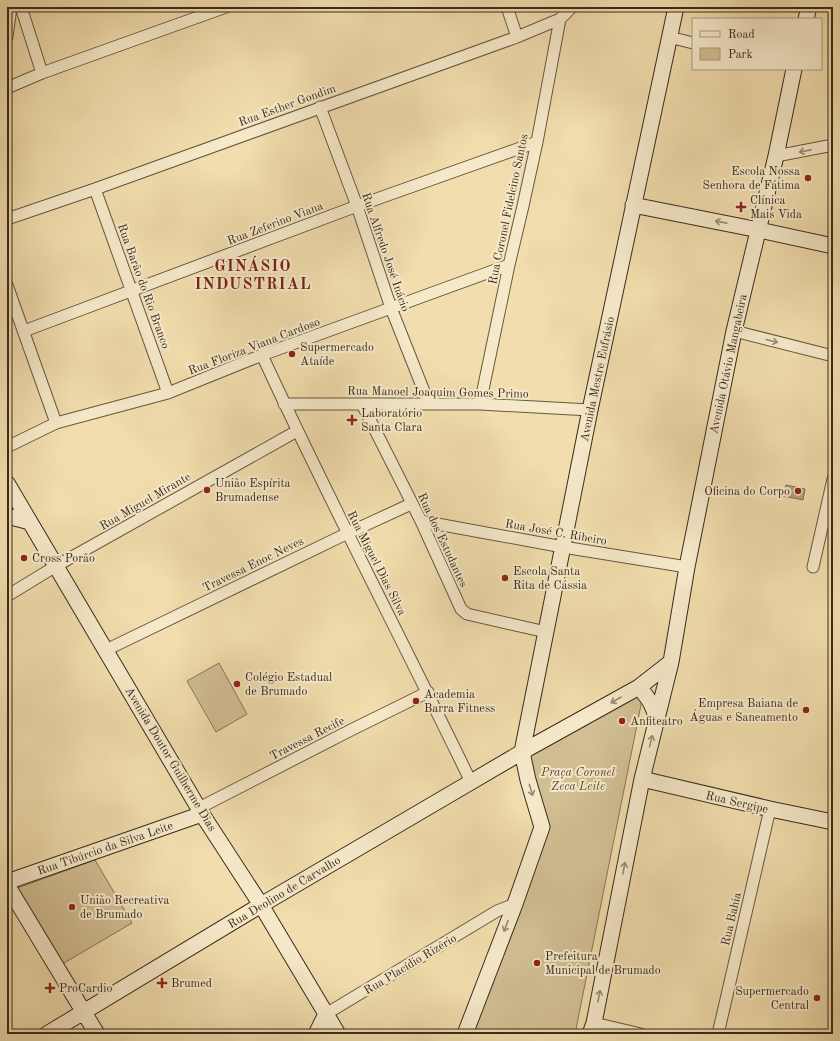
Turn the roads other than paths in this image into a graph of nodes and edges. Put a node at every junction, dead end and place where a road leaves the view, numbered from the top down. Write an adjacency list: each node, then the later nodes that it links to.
1 (11, 7): 10 (street)
2 (21, 7): 15 (street)
3 (226, 7): 15 (street)
4 (507, 7): 11 (street)
5 (572, 7): 9 (street, Rua Esther Gondim)
6 (676, 7): 12 (street, Avenida Mestre Eufrásio)
7 (809, 7): 8 (street)
8 (806, 18)
9 (560, 19): 11 (street, Rua Esther Gondim); 18 (street, Rua Coronel Fidelcino Santos)
10 (7, 37)
11 (517, 37): 17 (street, Rua Esther Gondim)
12 (669, 38): 13 (street); 22 (street, Avenida Mestre Eufrásio)
13 (692, 43)
14 (794, 70): 20 (street, Avenida Otávio Mangabeira)
15 (42, 73): 16 (street)
16 (7, 88)
17 (320, 108): 21 (street, Rua Esther Gondim); 23 (street, Rua Alfredo José Inácio)
18 (537, 142): 23 (street, Rua Zeferino Viana); 27 (street, Rua Coronel Fidelcino Santos)
19 (833, 145): 20 (street, one-way to 20)
20 (776, 156): 25 (street, Avenida Otávio Mangabeira)
21 (95, 189): 24 (street, Rua Esther Gondim); 29 (street, Rua Barão do Rio Branco)
22 (634, 205): 25 (street, one-way to 22); 40 (street, Avenida Mestre Eufrásio)
23 (357, 206): 29 (street, Rua Zeferino Viana); 30 (street, Rua Alfredo José Inácio)
24 (7, 219)
25 (759, 230): 26 (street); 32 (street, Avenida Otávio Mangabeira)
26 (833, 246)
27 (509, 265): 30 (street, Rua Floriza Viana Cardoso); 39 (street, Rua Coronel Fidelcino Santos)
28 (7, 285): 31 (street)
29 (132, 291): 31 (street, Rua Zeferino Viana); 35 (street, Rua Barão do Rio Branco)
30 (391, 308): 33 (street, Rua Floriza Viana Cardoso); 38 (street, Rua Alfredo José Inácio)
31 (24, 331): 41 (street)
32 (734, 331): 34 (street, one-way to 34); 53 (street, Avenida Otávio Mangabeira)
33 (262, 355): 35 (street, Rua Floriza Viana Cardoso); 36 (street, Rua Miguel Dias Silva)
34 (833, 356)
35 (168, 392): 41 (street, Rua Floriza Viana Cardoso)
36 (284, 404): 37 (street, Rua Manoel Joaquim Gomes Primo); 42 (street, Rua Miguel Dias Silva)
37 (362, 404): 38 (street, Rua Manoel Joaquim Gomes Primo); 46 (street, Rua dos Estudantes)
38 (429, 404): 39 (street, Rua Manoel Joaquim Gomes Primo)
39 (480, 404): 40 (street, Rua Manoel Joaquim Gomes Primo)
40 (590, 410): 51 (street, Avenida Mestre Eufrásio)
41 (56, 424): 43 (street, Rua Floriza Viana Cardoso)
42 (296, 430): 50 (street, Rua Miguel Dias Silva); 52 (street, Rua Miguel Mirante)
43 (7, 447)
44 (833, 479): 54 (street)
45 (7, 483): 49 (street, Avenida Doutor Guilherme Dias)
46 (411, 504): 48 (street, Rua dos Estudantes); 50 (street, Travessa Enoc Neves)
47 (7, 516): 49 (street)
48 (421, 521): 51 (street, Rua José C. Ribeiro); 56 (street, Rua dos Estudantes)
49 (30, 522): 52 (street, Avenida Doutor Guilherme Dias)
50 (348, 533): 57 (street, Travessa Enoc Neves); 60 (street, Rua Miguel Dias Silva)
51 (563, 548): 53 (street, Rua José C. Ribeiro); 56 (street, Avenida Mestre Eufrásio)
52 (56, 566): 55 (street, Rua Miguel Mirante); 57 (street, Avenida Doutor Guilherme Dias)
53 (687, 566): 58 (street, Avenida Otávio Mangabeira)
54 (813, 567)
55 (7, 596)
56 (546, 632): 62 (street, Avenida Mestre Eufrásio)
57 (106, 650): 66 (street, Avenida Doutor Guilherme Dias)
58 (671, 662): 59 (street); 61 (street)
59 (639, 687): 61 (street); 62 (street, one-way to 62)
60 (428, 692): 64 (street, Rua Miguel Dias Silva); 66 (street, Travessa Recife)
61 (656, 721): 63 (street, one-way to 61)
62 (522, 752): 64 (street, Rua Deolino de Carvalho); 70 (street, one-way to 70)
63 (642, 779): 65 (street, Rua Sergipe); 74 (street, one-way to 63)
64 (471, 782): 71 (street, Rua Deolino de Carvalho)
65 (770, 809): 67 (street, Rua Sergipe); 82 (street, Rua Bahia)
66 (200, 811): 68 (street, Rua Tibúrcio da Silva Leite); 71 (street, Avenida Doutor Guilherme Dias)
67 (833, 822)
68 (7, 882)
69 (7, 885): 72 (street)
70 (515, 904): 73 (street, Rua Placídio Rizério); 80 (street, one-way to 80)
71 (261, 906): 72 (street, Rua Deolino de Carvalho); 73 (street, Avenida Doutor Guilherme Dias)
72 (84, 1012): 76 (street, Rua Deolino de Carvalho); 77 (street)
73 (326, 1014): 78 (street); 79 (street, Avenida Doutor Guilherme Dias)
74 (592, 1028): 75 (street)
75 (630, 1033): 81 (street)
76 (47, 1034)
77 (97, 1034)
78 (316, 1034)
79 (338, 1034)
80 (464, 1034)
81 (641, 1034)
82 (718, 1034)

